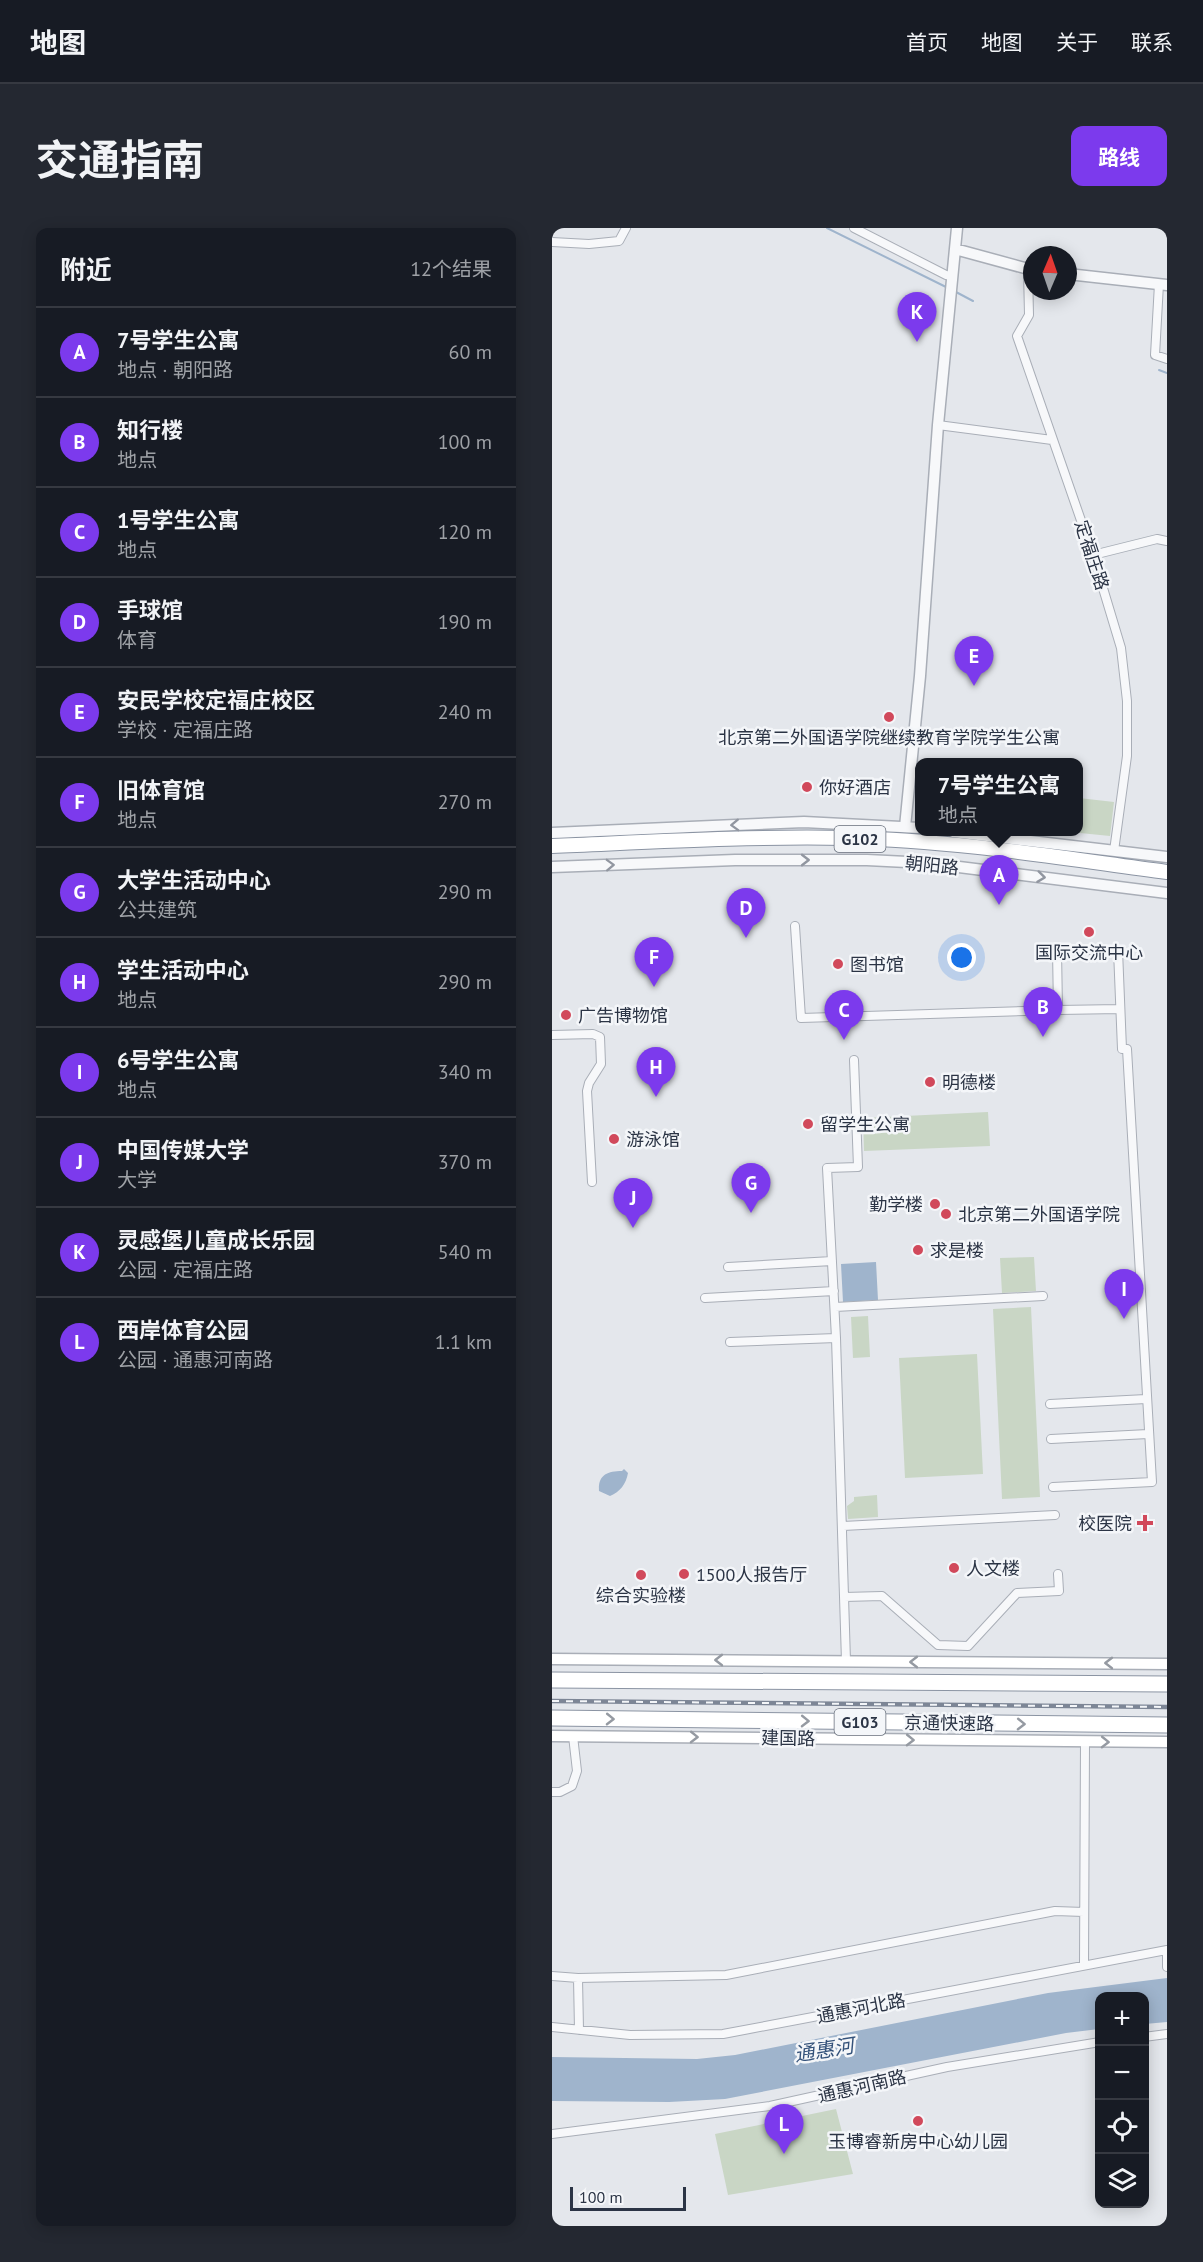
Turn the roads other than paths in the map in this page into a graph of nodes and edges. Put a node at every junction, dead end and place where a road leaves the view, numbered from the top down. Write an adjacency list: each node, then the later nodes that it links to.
1 (626, 228): 4 (street)
2 (854, 228): 8 (street)
3 (957, 228): 5 (street)
4 (552, 242)
5 (955, 249): 6 (street); 8 (street)
6 (1023, 268)
7 (1077, 275): 9 (street)
8 (952, 280): 12 (street)
9 (1163, 284): 11 (street)
10 (1029, 300): 13 (street, 定福庄路)
11 (1167, 359)
12 (938, 425): 13 (street); 16 (street)
13 (1052, 440): 15 (street, 定福庄路)
14 (1167, 540): 15 (street)
15 (1093, 555): 21 (street, 定福庄路)
16 (905, 827): 17 (street, 朝阳路); 18 (street, 朝阳路, one-way to 18)
17 (915, 828)
18 (552, 832)
19 (993, 836): 21 (street, 朝阳路)
20 (552, 846): 25 (highway, 朝阳路 / G102)
21 (1114, 851): 23 (street, 朝阳路)
22 (552, 854): 26 (highway, 朝阳路 / G102)
23 (1167, 857)
24 (552, 867): 27 (street, 朝阳路, one-way to 27)
25 (1167, 872)
26 (1167, 880)
27 (1167, 893)
28 (795, 926): 30 (street)
29 (1120, 1009): 30 (street); 30 (street); 42 (street)
30 (1058, 1010)
31 (552, 1035): 33 (street)
32 (854, 1060): 34 (street)
33 (592, 1182)
34 (832, 1261): 35 (street); 36 (street)
35 (728, 1267)
36 (834, 1291): 38 (street); 39 (street)
37 (1043, 1296): 39 (street)
38 (705, 1298)
39 (835, 1307): 40 (street)
40 (836, 1338): 41 (street); 48 (street)
41 (730, 1342)
42 (1146, 1399): 43 (street); 44 (street)
43 (1050, 1404)
44 (1148, 1434): 45 (street); 46 (street)
45 (1051, 1439)
46 (1053, 1487)
47 (1055, 1515): 48 (street)
48 (843, 1526): 50 (street)
49 (1058, 1574): 50 (street)
50 (844, 1597): 52 (street)
51 (552, 1659): 52 (main road, one-way to 51)
52 (846, 1661): 53 (main road, one-way to 52)
53 (1167, 1664)
54 (552, 1680): 55 (highway, G103)
55 (1167, 1684)
56 (552, 1718): 57 (highway, 京通快速路 / G103, one-way to 57)
57 (1167, 1725)
58 (552, 1736): 59 (main road, 建国路)
59 (573, 1736): 60 (main road, 建国路, one-way to 60); 62 (street)
60 (1084, 1742): 61 (main road, 建国路, one-way to 61); 63 (street)
61 (1167, 1742)
62 (552, 1792)
63 (1084, 1912): 66 (street); 69 (street)
64 (1167, 1950): 66 (street, 通惠河北路)
65 (1167, 1957): 67 (street)
66 (1084, 1965): 71 (street, 通惠河北路)
67 (1167, 1967)
68 (552, 1976): 69 (street)
69 (578, 1978): 71 (street)
70 (552, 2027): 71 (street, 通惠河北路)
71 (579, 2030)
72 (1167, 2034): 73 (street)
73 (1149, 2036)
74 (1095, 2043): 75 (street, 通惠河南路)
75 (552, 2134)

